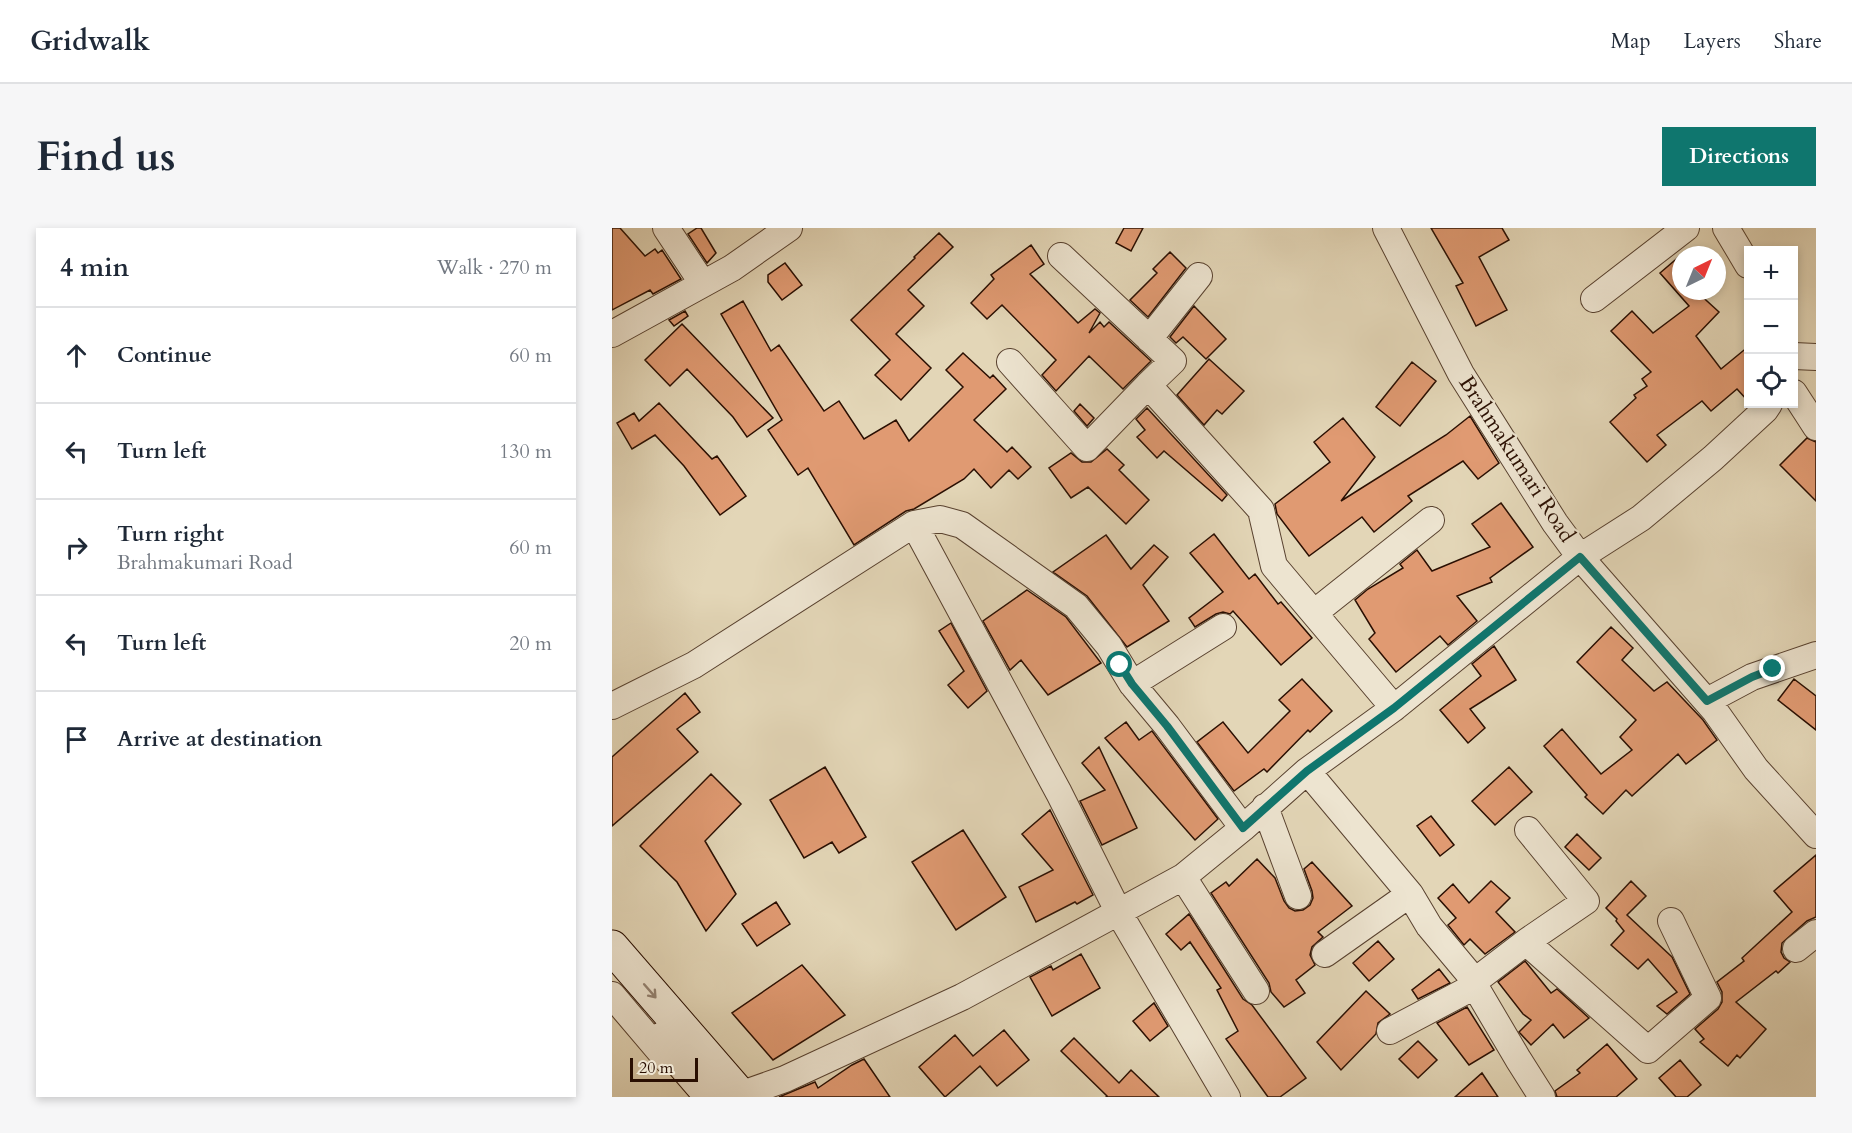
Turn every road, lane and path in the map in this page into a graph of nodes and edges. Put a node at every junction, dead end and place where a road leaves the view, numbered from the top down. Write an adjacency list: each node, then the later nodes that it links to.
1 (666, 228): 9 (street)
2 (789, 228): 9 (street)
3 (1386, 228): 22 (street, Brahmakumari Road)
4 (1686, 228): 10 (street)
5 (1726, 228): 7 (street)
6 (1060, 256): 12 (street)
7 (1744, 257)
8 (1199, 276): 12 (street)
9 (704, 284): 11 (street)
10 (1594, 299)
11 (612, 334)
12 (1149, 339): 16 (street)
13 (1798, 356): 14 (street)
14 (1816, 357)
15 (1010, 362): 16 (street)
16 (1149, 385): 23 (street)
17 (1798, 399): 19 (street)
18 (1766, 408): 22 (street)
19 (1816, 427)
20 (1431, 520): 23 (street)
21 (914, 524): 26 (street); 28 (street); 38 (street)
22 (1580, 557): 27 (street, Brahmakumari Road); 29 (street)
23 (1314, 613): 29 (street)
24 (1223, 627): 26 (street)
25 (1816, 655): 27 (street)
26 (1132, 684): 33 (street)
27 (1707, 701): 32 (street, Brahmakumari Road)
28 (612, 706)
29 (1394, 708): 30 (street)
30 (1307, 771): 31 (street); 36 (street)
31 (1265, 807): 33 (street); 37 (street)
32 (1812, 824)
33 (1243, 828): 35 (street)
34 (1528, 830): 41 (street)
35 (1183, 877): 38 (street); 47 (street)
36 (1410, 894): 44 (street); 46 (street)
37 (1298, 896)
38 (1119, 913): 50 (street); 52 (street)
39 (1671, 921): 41 (street)
40 (1816, 933): 43 (street)
41 (1526, 942): 46 (street)
42 (612, 947): 50 (main road, one-way to 50)
43 (1796, 950)
44 (1325, 954)
45 (612, 982): 50 (main road)
46 (1475, 983): 49 (street); 53 (street)
47 (1256, 991)
48 (612, 995): 51 (street)
49 (1390, 1031)
50 (732, 1096)
51 (698, 1097)
52 (1227, 1097)
53 (1542, 1097)

